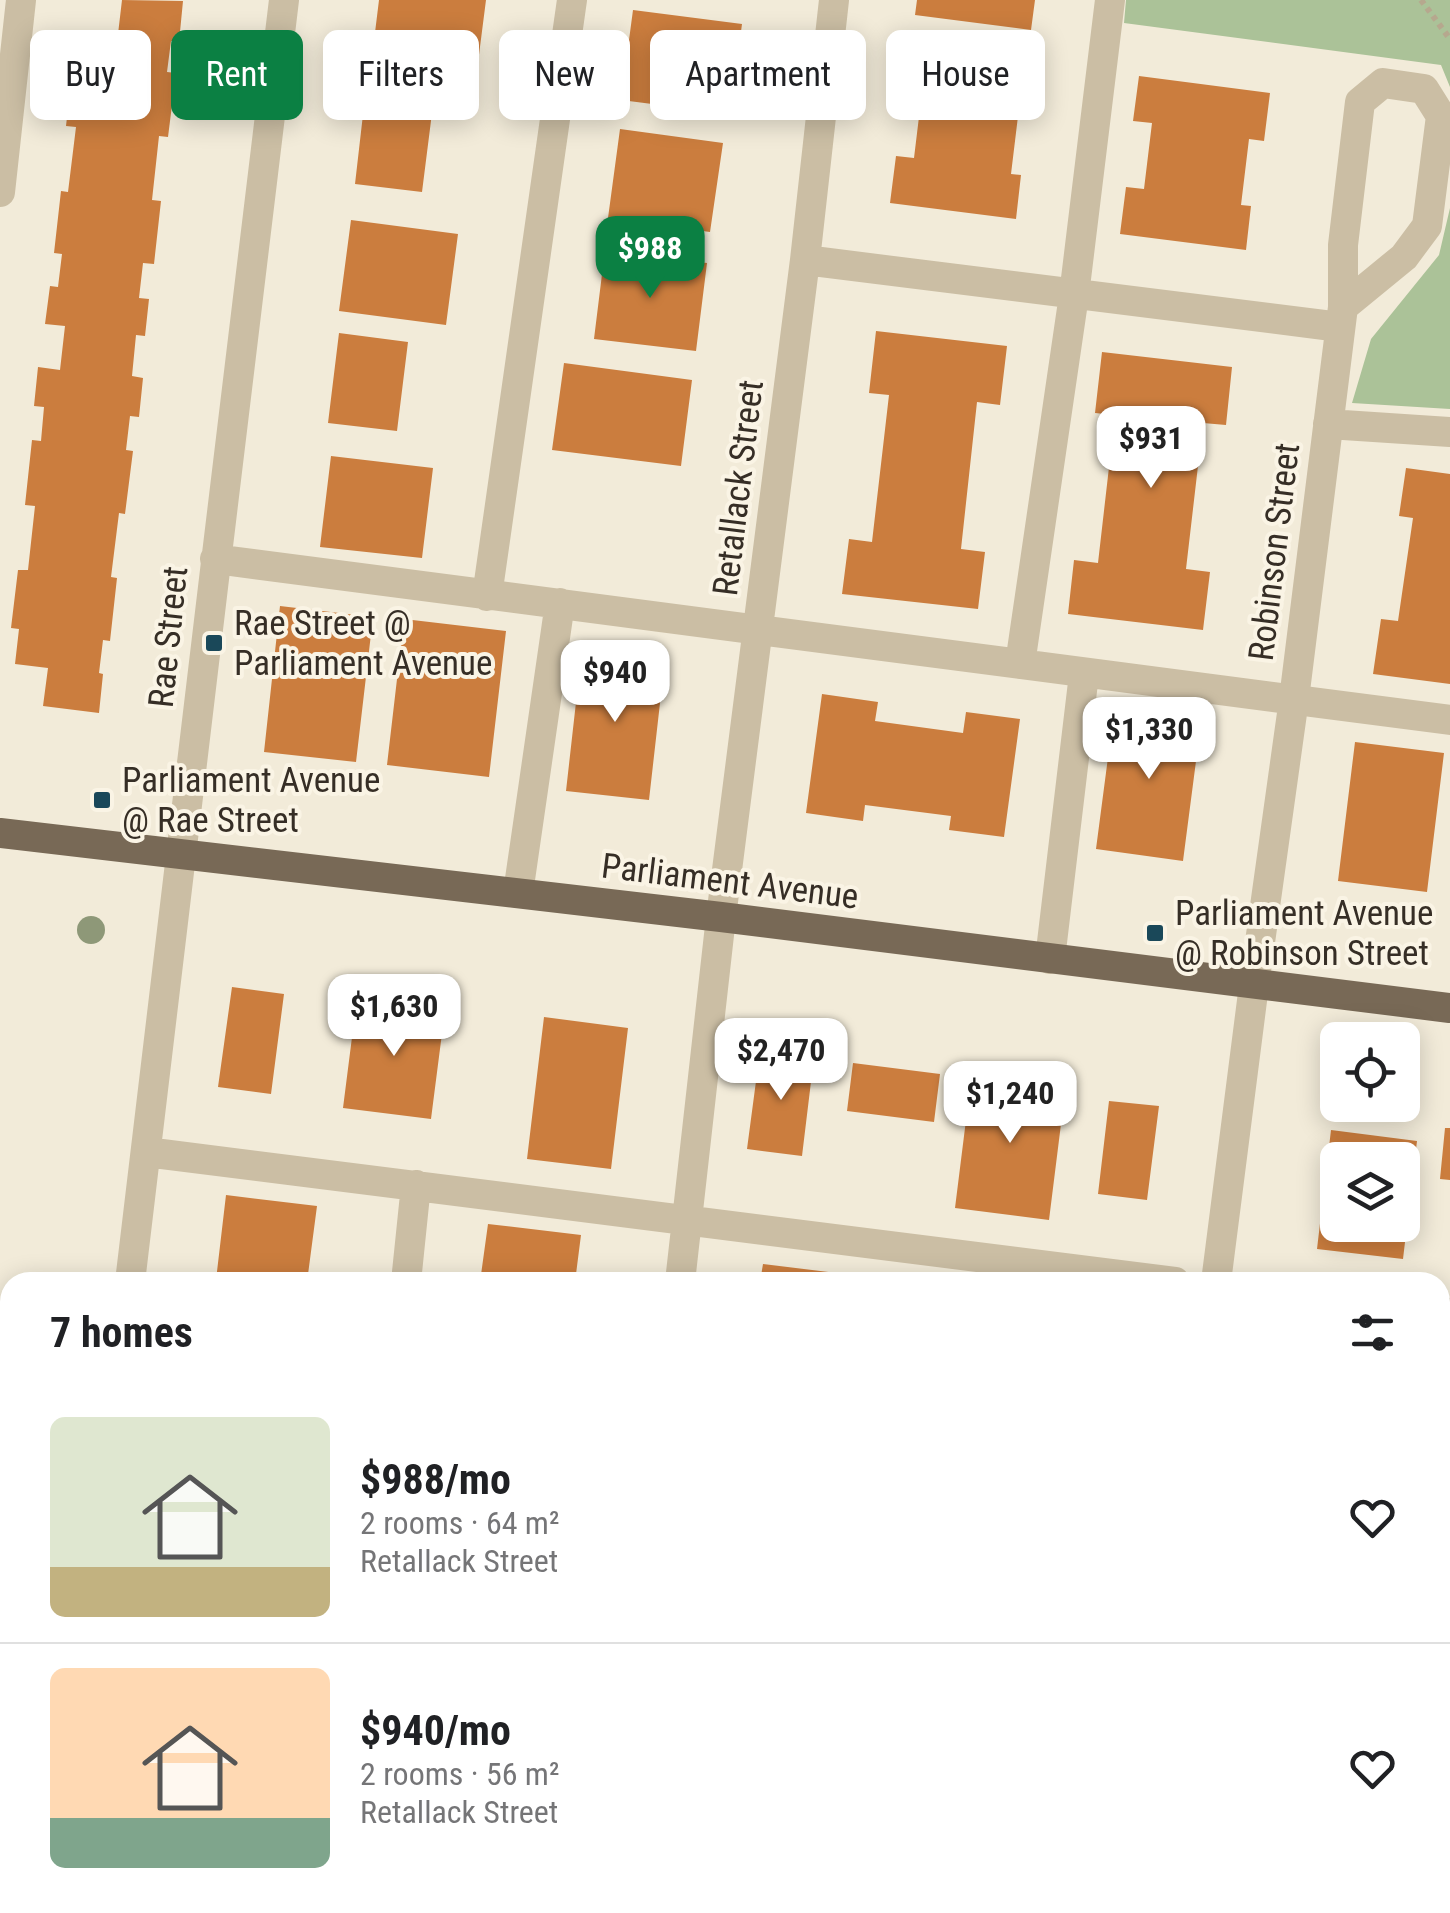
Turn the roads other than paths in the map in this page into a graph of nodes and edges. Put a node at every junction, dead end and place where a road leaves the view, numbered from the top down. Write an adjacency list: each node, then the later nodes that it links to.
1 (21, 0): 6 (street)
2 (284, 0): 12 (street, Rae Street)
3 (572, 0): 13 (street)
4 (834, 0): 7 (street, Retallack Street)
5 (1110, 0): 8 (street)
6 (0, 192)
7 (805, 260): 8 (street); 15 (street, Retallack Street)
8 (1074, 295): 9 (street); 16 (street)
9 (1341, 317): 9 (street, Robinson Street); 10 (street, Robinson Street)
10 (1328, 424): 11 (street); 18 (street, Robinson Street)
11 (1450, 432)
12 (215, 558): 13 (street); 21 (street, Rae Street)
13 (487, 596): 14 (street)
14 (560, 603): 15 (street); 22 (street)
15 (758, 630): 16 (street); 23 (street, Retallack Street)
16 (1020, 664): 17 (street)
17 (1084, 674): 18 (street); 24 (street)
18 (1294, 699): 19 (street); 25 (street, Robinson Street)
19 (1450, 720)
20 (0, 833): 21 (main road, Parliament Avenue)
21 (182, 853): 22 (main road, Parliament Avenue); 27 (street, Rae Street)
22 (518, 893): 23 (main road, Parliament Avenue)
23 (721, 917): 24 (main road, Parliament Avenue); 29 (street, Retallack Street)
24 (1050, 959): 25 (main road, Parliament Avenue)
25 (1254, 985): 26 (main road, Parliament Avenue); 35 (street, Robinson Street)
26 (1450, 1008)
27 (146, 1152): 28 (street); 31 (street, Rae Street)
28 (416, 1186): 29 (street); 32 (street)
29 (688, 1220): 30 (street); 33 (street, Retallack Street)
30 (952, 1268): 34 (street)
31 (131, 1272)
32 (407, 1272)
33 (681, 1272)
34 (1016, 1272)
35 (1217, 1272)

